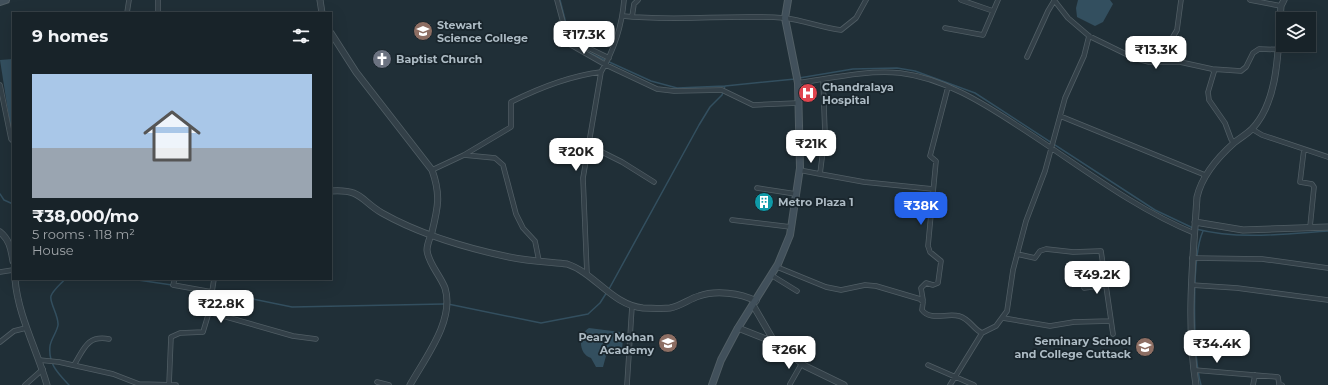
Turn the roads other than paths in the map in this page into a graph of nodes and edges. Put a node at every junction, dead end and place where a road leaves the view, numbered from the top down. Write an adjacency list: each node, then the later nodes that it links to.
1 (6, 0): 16 (main road)
2 (129, 0): 19 (street)
3 (158, 0): 20 (street)
4 (320, 0): 21 (street)
5 (557, 0): 35 (street)
6 (624, 0): 23 (street)
7 (638, 0): 24 (street)
8 (788, 0): 25 (main road)
9 (866, 0): 25 (street)
10 (961, 0): 18 (street)
11 (998, 0): 18 (street)
12 (1054, 0): 28 (street); 32 (street)
13 (1180, 0): 34 (street)
14 (1250, 0): 17 (street)
15 (1284, 0): 17 (street)
16 (0, 2)
17 (1281, 6): 22 (street)
18 (993, 11): 26 (street)
19 (127, 12)
20 (158, 12)
21 (322, 12)
22 (1281, 12)
23 (623, 16): 24 (street); 33 (street)
24 (632, 17): 25 (street)
25 (785, 18): 39 (main road)
26 (945, 28)
27 (332, 35): 52 (street)
28 (1089, 36): 34 (street); 43 (street)
29 (573, 37): 33 (street)
30 (1276, 49): 36 (street)
31 (1278, 52): 44 (street)
32 (1027, 57)
33 (609, 58): 35 (street)
34 (1161, 62): 36 (street)
35 (606, 65): 37 (street); 42 (street)
36 (1212, 69): 46 (street)
37 (602, 72): 47 (street); 50 (street)
38 (823, 79): 39 (street); 41 (street); 54 (street)
39 (798, 81): 42 (main road)
40 (0, 85): 45 (street)
41 (948, 87): 48 (street); 58 (street)
42 (798, 103): 53 (main road)
43 (1060, 116): 48 (street); 55 (street)
44 (1252, 129): 46 (street); 49 (street)
45 (12, 140)
46 (1234, 143): 55 (street)
47 (590, 146): 56 (street); 77 (street)
48 (1052, 147): 67 (street); 70 (street)
49 (1304, 149): 51 (street); 64 (street)
50 (464, 155): 52 (street); 72 (street)
51 (1328, 157)
52 (432, 170): 68 (street)
53 (799, 170): 54 (street); 60 (main road)
54 (820, 174): 58 (street)
55 (1205, 175): 62 (street)
56 (654, 182)
57 (756, 188): 60 (street)
58 (933, 188): 86 (street)
59 (332, 191): 68 (street)
60 (796, 194): 63 (main road)
61 (732, 220): 63 (street)
62 (1195, 222): 64 (street); 67 (street)
63 (791, 227): 73 (main road)
64 (1310, 227): 65 (street)
65 (1328, 227)
66 (0, 232): 69 (street)
67 (1194, 232): 71 (street)
68 (431, 235): 72 (street); 115 (street)
69 (12, 253)
70 (1017, 254): 82 (street); 90 (street)
71 (1192, 258): 74 (street); 83 (street)
72 (539, 261): 77 (street)
73 (777, 267): 78 (main road); 86 (street)
74 (1328, 268)
75 (12, 270): 76 (street)
76 (0, 272)
77 (587, 274): 89 (street)
78 (771, 275): 85 (street); 88 (main road)
79 (15, 280): 92 (street)
80 (175, 280): 81 (street)
81 (214, 280)
82 (1106, 285): 84 (street); 91 (street)
83 (1191, 285): 87 (street); 105 (street)
84 (1084, 288)
85 (797, 291)
86 (923, 300): 94 (street)
87 (1328, 300)
88 (755, 303): 89 (street); 93 (main road); 99 (street)
89 (632, 306): 116 (street)
90 (1003, 318): 91 (street); 94 (street)
91 (1111, 321): 95 (street)
92 (26, 328): 98 (street); 100 (street)
93 (738, 328): 99 (street); 117 (main road)
94 (982, 333): 107 (street)
95 (1113, 334)
96 (108, 339): 102 (street)
97 (316, 339): 112 (street)
98 (0, 342)
99 (776, 343): 101 (street)
100 (39, 360): 102 (street); 104 (street)
101 (802, 364): 109 (street); 118 (street)
102 (74, 365): 112 (street)
103 (928, 365): 107 (street)
104 (43, 369): 110 (street); 111 (street)
105 (1194, 370): 106 (street); 121 (street)
106 (1255, 376): 122 (street); 123 (street)
107 (955, 378): 119 (street); 120 (street)
108 (377, 382): 114 (street)
109 (790, 384)
110 (24, 385)
111 (47, 385)
112 (169, 385): 113 (street)
113 (176, 385)
114 (390, 385)
115 (410, 385)
116 (627, 385)
117 (712, 385)
118 (844, 385)
119 (950, 385)
120 (974, 385)
121 (1196, 385)
122 (1253, 385)
123 (1282, 385)

